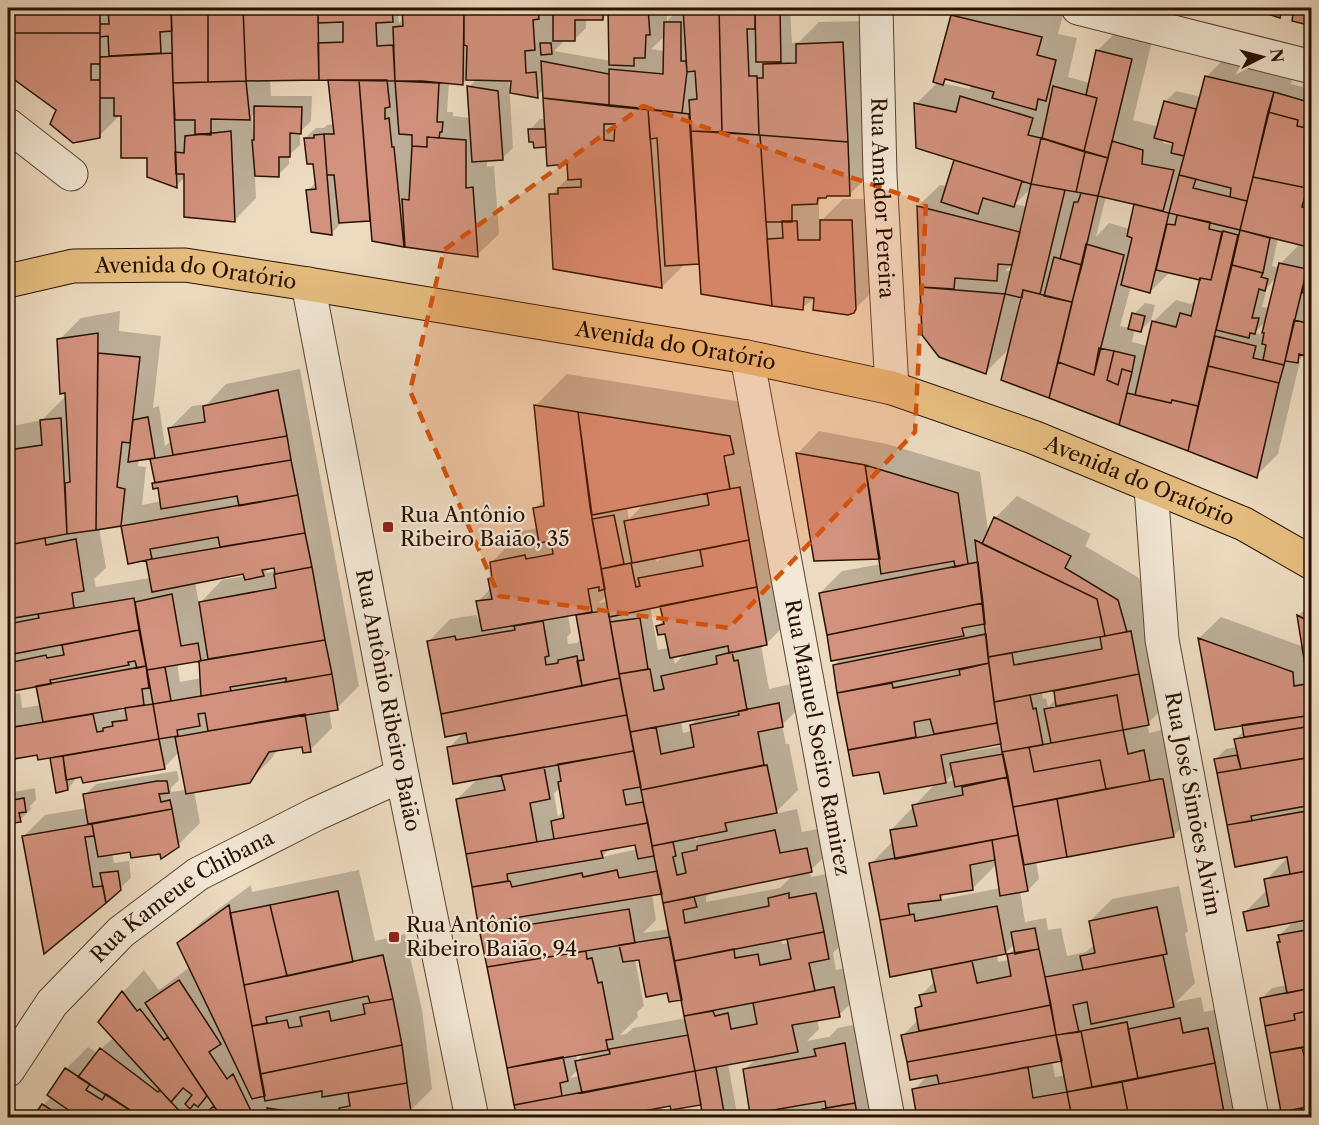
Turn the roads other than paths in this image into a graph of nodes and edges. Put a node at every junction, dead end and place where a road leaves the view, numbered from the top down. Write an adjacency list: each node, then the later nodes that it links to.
1 (876, 8): 9 (street, Rua Amador Pereira)
2 (1078, 8): 3 (street)
3 (1311, 67)
4 (8, 125): 5 (street)
5 (71, 174)
6 (8, 282): 7 (main road, Avenida do Oratório)
7 (308, 284): 8 (main road, Avenida do Oratório); 12 (street, Rua Antônio Ribeiro Baião)
8 (747, 357): 9 (main road, Avenida do Oratório); 15 (street, Rua Manuel Soeiro Ramirez)
9 (892, 388): 10 (main road, Avenida do Oratório)
10 (1151, 487): 11 (main road, Avenida do Oratório); 16 (street, Rua José Simões Alvim)
11 (1311, 563)
12 (402, 775): 13 (street, Rua Kameue Chibana); 14 (street, Rua Antônio Ribeiro Baião)
13 (8, 1070)
14 (472, 1118)
15 (888, 1118)
16 (1252, 1118)

